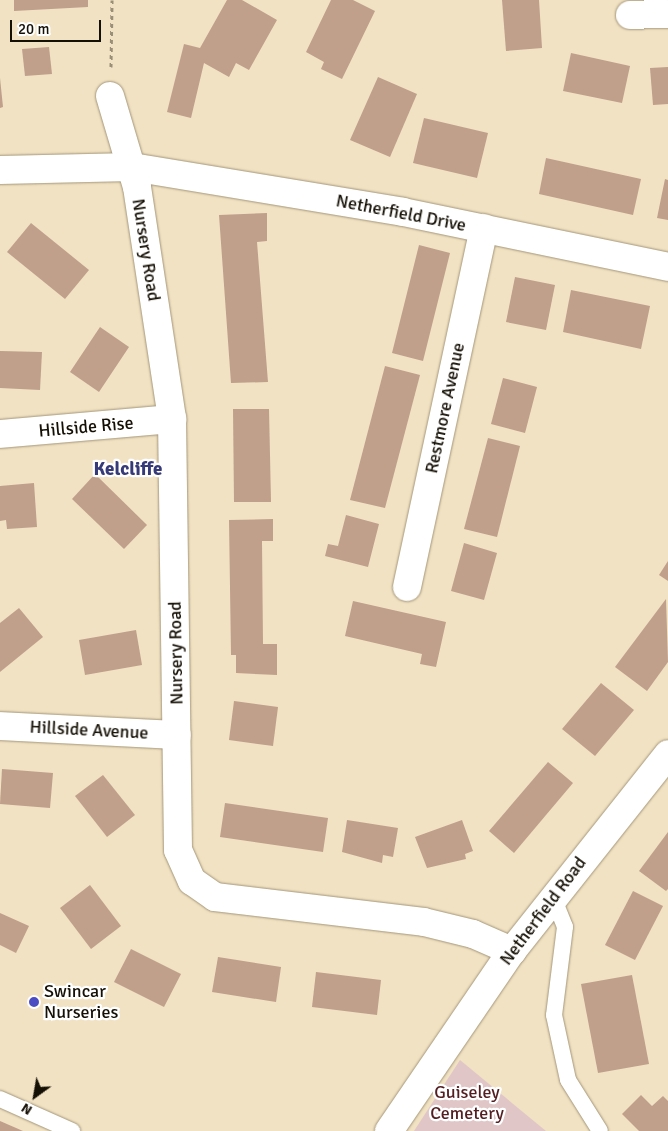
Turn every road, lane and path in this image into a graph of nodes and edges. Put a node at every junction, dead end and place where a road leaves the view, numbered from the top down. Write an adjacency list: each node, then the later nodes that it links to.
1 (112, 0): 4 (path)
2 (630, 14): 3 (street)
3 (668, 14)
4 (110, 96): 5 (street, Nursery Road)
5 (132, 167): 6 (street); 7 (street, Netherfield Drive); 9 (street, Nursery Road)
6 (0, 170)
7 (484, 228): 8 (street, Netherfield Drive); 11 (street, Restmore Avenue)
8 (668, 267)
9 (172, 419): 10 (street, Hillside Rise); 13 (street, Nursery Road)
10 (0, 434)
11 (407, 587)
12 (0, 726): 13 (street, Hillside Avenue)
13 (177, 735): 16 (street, Nursery Road)
14 (668, 754): 15 (street, Netherfield Road)
15 (552, 897): 16 (street, Netherfield Road); 20 (lane)
16 (512, 951): 19 (street, Netherfield Road)
17 (0, 1099): 18 (lane)
18 (72, 1131)
19 (389, 1131)
20 (600, 1131)

